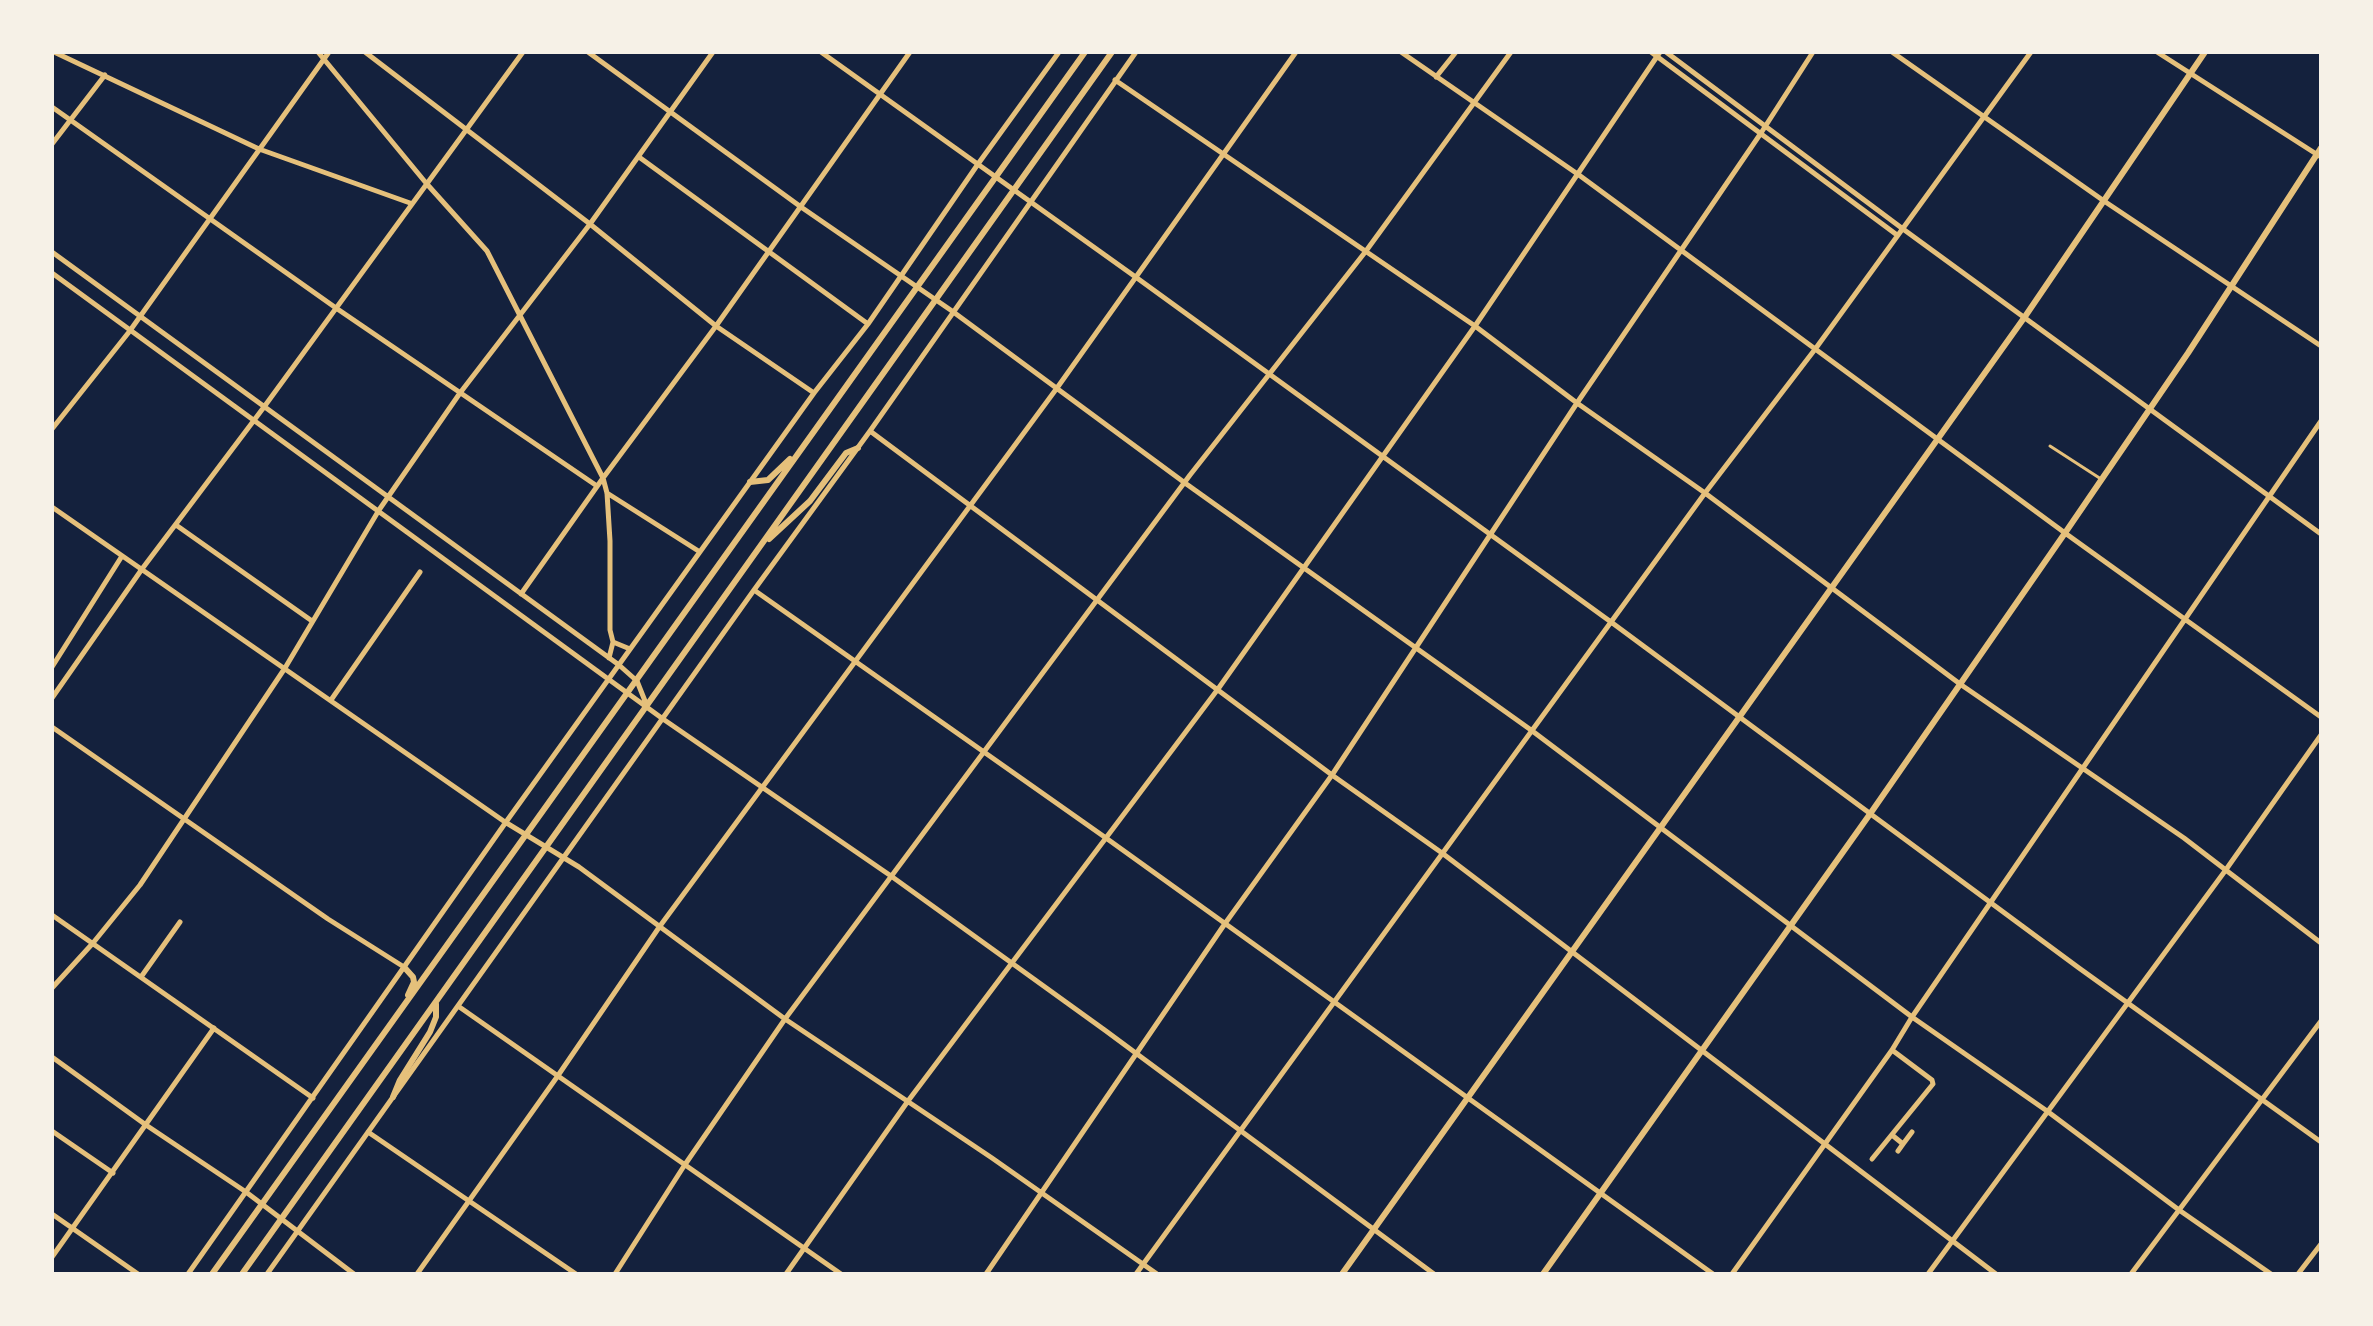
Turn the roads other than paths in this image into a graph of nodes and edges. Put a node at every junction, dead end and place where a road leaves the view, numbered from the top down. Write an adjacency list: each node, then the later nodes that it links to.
1 (54, 52): 26 (street)
2 (318, 52): 24 (street)
3 (329, 52): 24 (street)
4 (365, 52): 36 (street)
5 (523, 52): 36 (street)
6 (588, 52): 32 (street)
7 (713, 52): 32 (street)
8 (821, 52): 29 (street)
9 (910, 52): 29 (street)
10 (1059, 52): 43 (street)
11 (1085, 52): 45 (street)
12 (1112, 52): 47 (street)
13 (1136, 52): 28 (street)
14 (1296, 52): 40 (street)
15 (1401, 52): 27 (street)
16 (1456, 52): 27 (street)
17 (1511, 52): 30 (street)
18 (1813, 52): 35 (street)
19 (1892, 52): 33 (street)
20 (2031, 52): 33 (street)
21 (2157, 52): 25 (street)
22 (2205, 52): 25 (street)
23 (1658, 53): 35 (street); 37 (street); 44 (street)
24 (324, 60): 39 (street); 46 (street)
25 (2190, 74): 41 (street); 49 (street)
26 (105, 75): 34 (street); 39 (street)
27 (1436, 77): 30 (street)
28 (1115, 80): 40 (street); 48 (street)
29 (878, 95): 43 (street); 51 (street)
30 (1473, 104): 44 (street); 56 (street)
31 (52, 107): 34 (street)
32 (670, 112): 42 (street); 51 (street)
33 (1984, 115): 49 (street); 54 (street)
34 (70, 120): 38 (street); 52 (street)
35 (1766, 125): 37 (street); 54 (street)
36 (467, 130): 46 (street); 53 (street)
37 (1761, 133): 55 (street); 57 (street)
38 (52, 144)
39 (259, 149): 50 (street); 52 (street)
40 (1223, 152): 56 (street); 62 (street)
41 (2320, 153): 63 (street)
42 (639, 157): 53 (street); 59 (street)
43 (978, 164): 45 (street); 61 (street)
44 (1579, 175): 57 (street); 73 (street)
45 (995, 178): 47 (street); 64 (street)
46 (426, 183): 50 (street); 68 (street)
47 (1014, 191): 48 (street); 65 (street)
48 (1029, 201): 62 (street); 67 (street)
49 (2104, 201): 63 (street); 70 (street)
50 (410, 203): 66 (street)
51 (801, 207): 59 (street); 61 (street)
52 (210, 217): 66 (street); 69 (street)
53 (590, 224): 68 (street); 72 (street)
54 (1903, 229): 55 (street); 70 (street)
55 (1897, 235): 76 (street)
56 (1366, 251): 73 (street); 77 (street)
57 (1680, 251): 76 (street); 82 (street)
58 (52, 252): 69 (street)
59 (768, 253): 71 (street); 72 (street)
60 (52, 273): 74 (street)
61 (902, 275): 64 (street); 71 (street)
62 (1137, 278): 77 (street); 78 (street)
63 (2231, 283): 75 (street); 84 (street)
64 (917, 287): 65 (street); 81 (street)
65 (936, 300): 67 (street); 109 (street)
66 (336, 308): 79 (street); 83 (street)
67 (952, 311): 78 (street); 88 (street)
68 (518, 314): 79 (street); 93 (street)
69 (140, 316): 74 (street); 83 (street)
70 (2024, 318): 84 (street); 89 (street)
71 (868, 324): 80 (street)
72 (716, 326): 80 (street); 93 (street)
73 (1475, 326): 82 (street); 92 (street)
74 (129, 332): 85 (street); 87 (street)
75 (2321, 346)
76 (1816, 348): 89 (street); 99 (street)
77 (1268, 374): 92 (street); 96 (street)
78 (1057, 388): 96 (street); 102 (street)
79 (460, 393): 97 (street); 101 (street)
80 (814, 393): 95 (street)
81 (839, 397): 95 (street); 131 (street)
82 (1577, 403): 99 (street); 108 (street)
83 (264, 407): 85 (street); 101 (street)
84 (2150, 407): 94 (street); 100 (street)
85 (254, 419): 104 (street); 105 (street)
86 (2321, 421): 100 (street)
87 (52, 429)
88 (870, 431): 91 (street); 102 (street)
89 (1938, 440): 106 (street); 115 (street)
90 (2050, 446): 94 (lane)
91 (858, 448): 109 (street); 116 (street)
92 (1383, 458): 108 (street); 112 (street)
93 (603, 478): 97 (street); 98 (street)
94 (2101, 479): 106 (street)
95 (750, 482): 110 (street)
96 (1185, 483): 112 (street); 118 (street)
97 (597, 486): 117 (street)
98 (607, 493): 110 (street); 122 (street)
99 (1705, 493): 115 (street); 121 (street)
100 (2269, 495): 107 (street); 119 (street)
101 (388, 498): 104 (street); 117 (street)
102 (971, 504): 118 (street); 126 (street)
103 (52, 507): 111 (street)
104 (379, 510): 120 (street); 130 (street)
105 (176, 525): 113 (street); 120 (street)
106 (2065, 533): 119 (street); 132 (street)
107 (2321, 534)
108 (1490, 535): 121 (street); 123 (street)
109 (763, 543): 137 (street)
110 (700, 552): 124 (street)
111 (122, 556): 113 (street); 128 (street)
112 (1304, 566): 123 (street); 133 (street)
113 (142, 569): 129 (street); 135 (street)
114 (420, 572): 136 (street)
115 (1830, 587): 132 (street); 139 (street)
116 (754, 590): 126 (street); 140 (street)
117 (521, 594): 125 (street)
118 (1098, 599): 133 (street); 144 (street)
119 (2185, 618): 138 (street); 145 (street)
120 (312, 622): 129 (street)
121 (1611, 622): 139 (street); 142 (street)
122 (613, 642): 124 (street); 125 (street)
123 (1416, 648): 142 (street); 146 (street)
124 (630, 649): 127 (street)
125 (609, 658): 127 (street)
126 (856, 660): 144 (street); 147 (street)
127 (619, 665): 130 (street); 131 (street)
128 (52, 667)
129 (285, 668): 136 (street); 149 (street)
130 (610, 679): 134 (street); 150 (street)
131 (637, 681): 134 (street); 137 (street)
132 (1960, 684): 145 (street); 148 (street)
133 (1218, 689): 146 (street); 153 (street)
134 (628, 693): 137 (street); 152 (street)
135 (52, 698)
136 (331, 700): 150 (street)
137 (647, 707): 140 (street); 154 (street)
138 (2321, 717)
139 (1738, 718): 148 (street); 151 (street)
140 (663, 719): 147 (street); 156 (street)
141 (52, 727): 149 (street)
142 (1531, 730): 151 (street); 155 (street)
143 (2321, 735): 157 (street)
144 (985, 752): 153 (street); 158 (street)
145 (2082, 768): 157 (street); 159 (street)
146 (1332, 775): 155 (street); 163 (street)
147 (763, 788): 158 (street); 164 (street)
148 (1870, 814): 159 (street); 162 (street)
149 (185, 819): 165 (street); 169 (street)
150 (506, 822): 152 (street); 169 (street)
151 (1660, 829): 162 (street); 167 (street)
152 (526, 834): 154 (street); 184 (street)
153 (1106, 838): 163 (street); 168 (street)
154 (547, 846): 156 (street); 172 (street)
155 (1442, 853): 167 (street); 173 (street)
156 (564, 857): 164 (street); 175 (street)
157 (2225, 871): 166 (street); 174 (street)
158 (891, 876): 168 (street); 177 (street)
159 (1991, 902): 174 (street); 176 (street)
160 (52, 915): 165 (street)
161 (180, 922): 170 (street)
162 (1791, 924): 176 (street); 180 (street)
163 (1224, 925): 173 (street); 182 (street)
164 (660, 926): 177 (street); 185 (street)
165 (93, 943): 170 (street); 171 (street)
166 (2321, 943)
167 (1572, 953): 180 (street); 188 (street)
168 (1011, 963): 182 (street); 190 (street)
169 (404, 967): 184 (street); 187 (street)
170 (141, 977): 179 (street)
171 (52, 988)
172 (436, 1003): 186 (street); 212 (street)
173 (1333, 1003): 188 (street); 193 (street)
174 (2127, 1003): 189 (street); 191 (street)
175 (458, 1006): 185 (street); 186 (street)
176 (1912, 1017): 181 (street); 191 (street)
177 (785, 1019): 190 (street); 203 (street)
178 (2321, 1021): 189 (street)
179 (214, 1028): 187 (street); 192 (street)
180 (1702, 1049): 200 (street); 207 (street)
181 (1892, 1050): 197 (street); 200 (street)
182 (1136, 1054): 193 (street); 206 (street)
183 (52, 1057): 192 (street)
184 (357, 1072): 209 (street)
185 (557, 1077): 203 (street); 208 (street)
186 (393, 1097): 195 (street)
187 (313, 1098): 205 (street)
188 (1468, 1099): 207 (street); 214 (street)
189 (2263, 1100): 198 (street); 210 (street)
190 (908, 1101): 206 (street); 218 (street)
191 (2047, 1111): 210 (street); 216 (street)
192 (146, 1125): 204 (street); 205 (street)
193 (1240, 1128): 214 (street); 220 (street)
194 (52, 1131): 204 (street)
195 (368, 1132): 208 (street); 215 (street)
196 (1912, 1132): 199 (street)
197 (1892, 1135): 199 (street); 202 (street)
198 (2321, 1142)
199 (1903, 1144): 201 (street)
200 (1823, 1145): 216 (street); 239 (street)
201 (1898, 1151)
202 (1872, 1159)
203 (684, 1166): 218 (street); 229 (street)
204 (113, 1173): 213 (street)
205 (246, 1192): 209 (street); 222 (street)
206 (1040, 1192): 220 (street); 232 (street)
207 (1599, 1194): 237 (street); 238 (street)
208 (469, 1199): 227 (street); 228 (street)
209 (263, 1206): 212 (street); 223 (street)
210 (2179, 1210): 242 (street); 243 (street)
211 (52, 1214): 213 (street)
212 (282, 1219): 215 (street); 224 (street)
213 (72, 1228): 219 (street); 221 (street)
214 (1374, 1229): 235 (street); 236 (street)
215 (298, 1232): 225 (street); 226 (street)
216 (1952, 1239): 240 (street); 241 (street)
217 (2321, 1244): 244 (street)
218 (804, 1250): 230 (street); 231 (street)
219 (52, 1257)
220 (1143, 1264): 233 (street); 234 (street)
221 (138, 1274)
222 (188, 1274)
223 (212, 1274)
224 (242, 1274)
225 (267, 1274)
226 (354, 1274)
227 (417, 1274)
228 (576, 1274)
229 (615, 1274)
230 (786, 1274)
231 (841, 1274)
232 (986, 1274)
233 (1136, 1274)
234 (1157, 1274)
235 (1342, 1274)
236 (1434, 1274)
237 (1543, 1274)
238 (1713, 1274)
239 (1732, 1274)
240 (1928, 1274)
241 (1996, 1274)
242 (2131, 1274)
243 (2271, 1274)
244 (2298, 1274)

